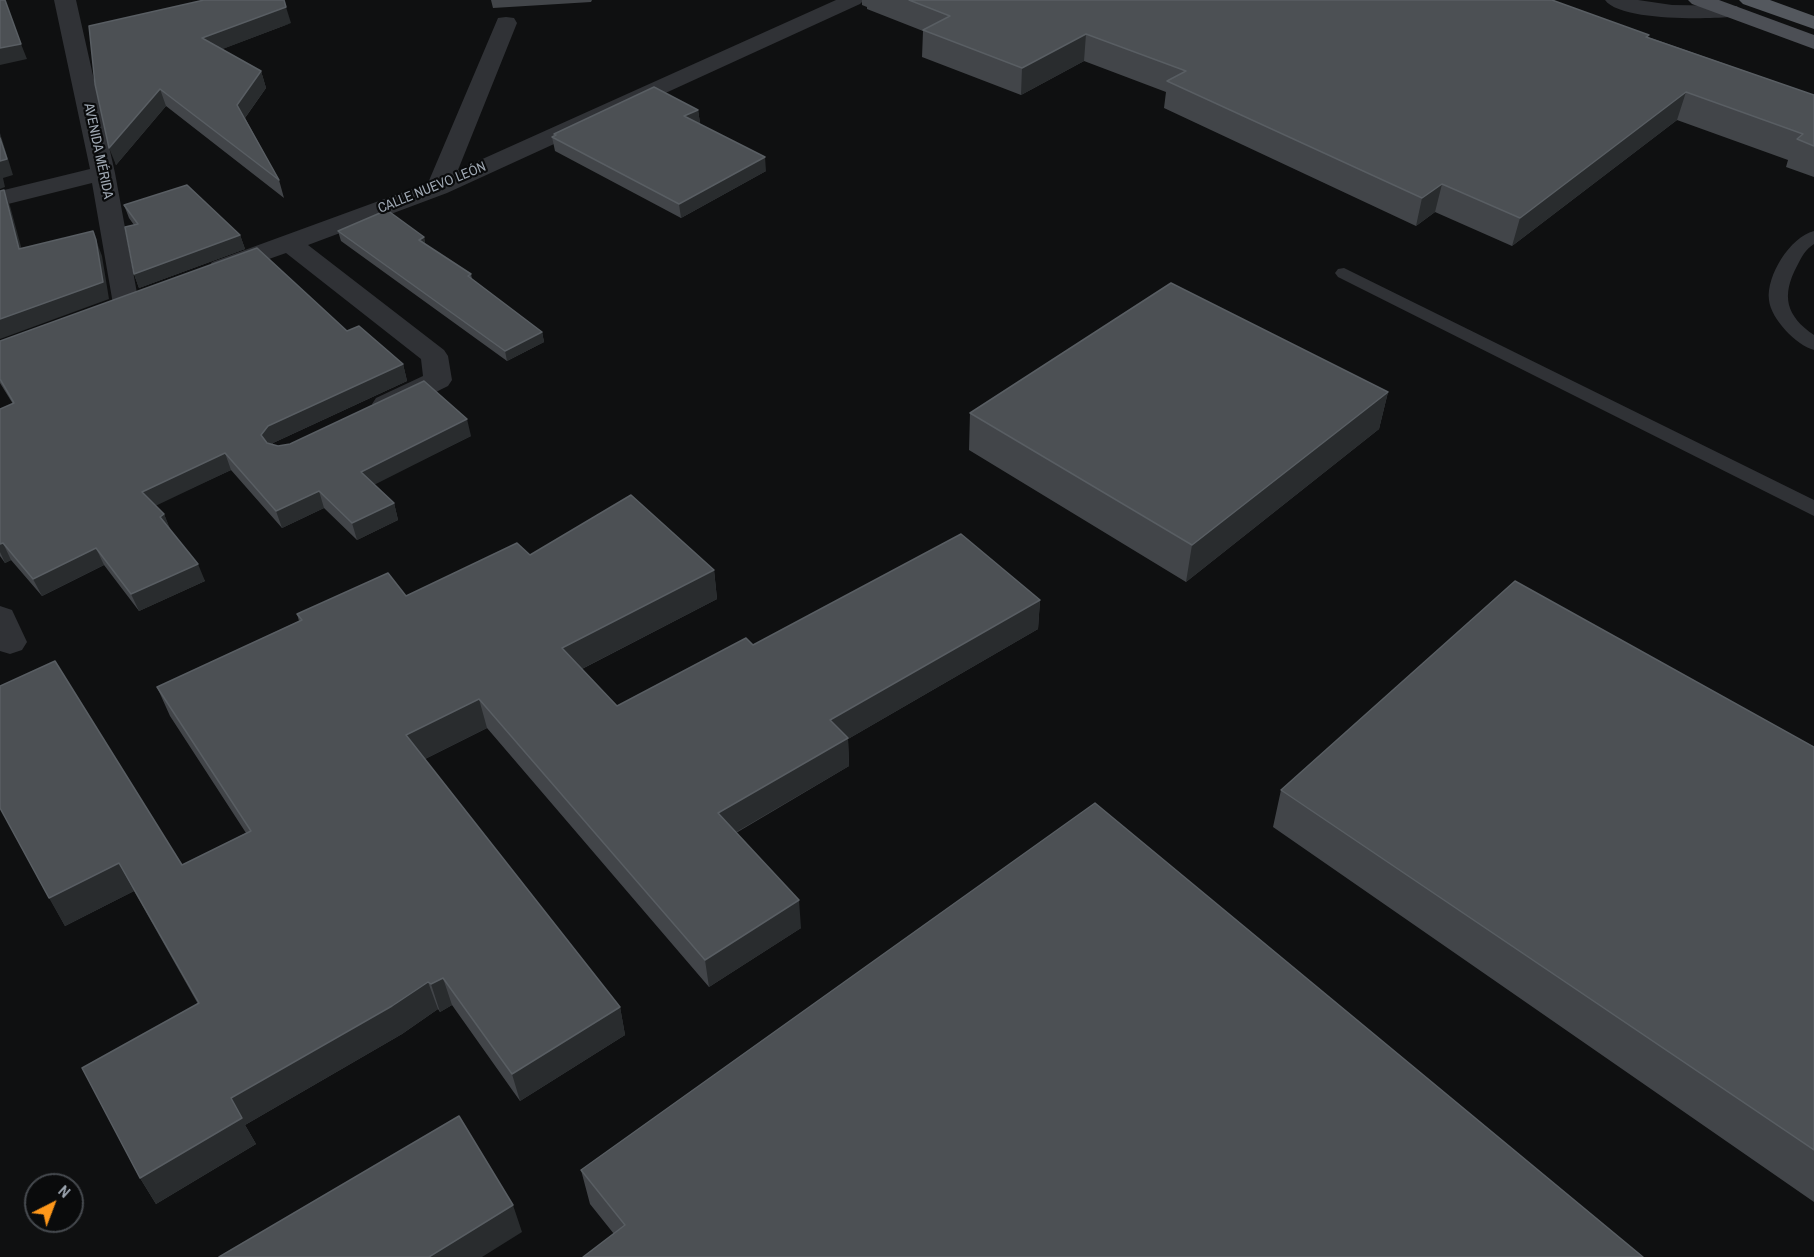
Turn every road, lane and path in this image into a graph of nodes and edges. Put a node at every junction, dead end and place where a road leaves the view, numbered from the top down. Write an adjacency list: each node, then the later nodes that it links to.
1 (65, 0): 10 (street, AVENIDA MÉRIDA)
2 (853, 0): 11 (street, CALLE NUEVO LEÓN)
3 (1616, 0): 6 (street)
4 (1700, 0): 6 (main road)
5 (1750, 0): 8 (highway)
6 (1729, 11): 9 (main road)
7 (506, 23): 11 (street)
8 (1814, 24)
9 (1814, 42)
10 (103, 173): 12 (street); 18 (street, AVENIDA MÉRIDA)
11 (438, 188): 14 (street, CALLE NUEVO LEÓN)
12 (0, 199)
13 (1814, 236): 15 (lane)
14 (289, 243): 17 (street, CALLE NUEVO LEÓN); 20 (street)
15 (1806, 251): 19 (lane)
16 (1344, 273): 21 (lane)
17 (202, 276)
18 (126, 304)
19 (1814, 344)
20 (366, 414)
21 (1814, 509)

